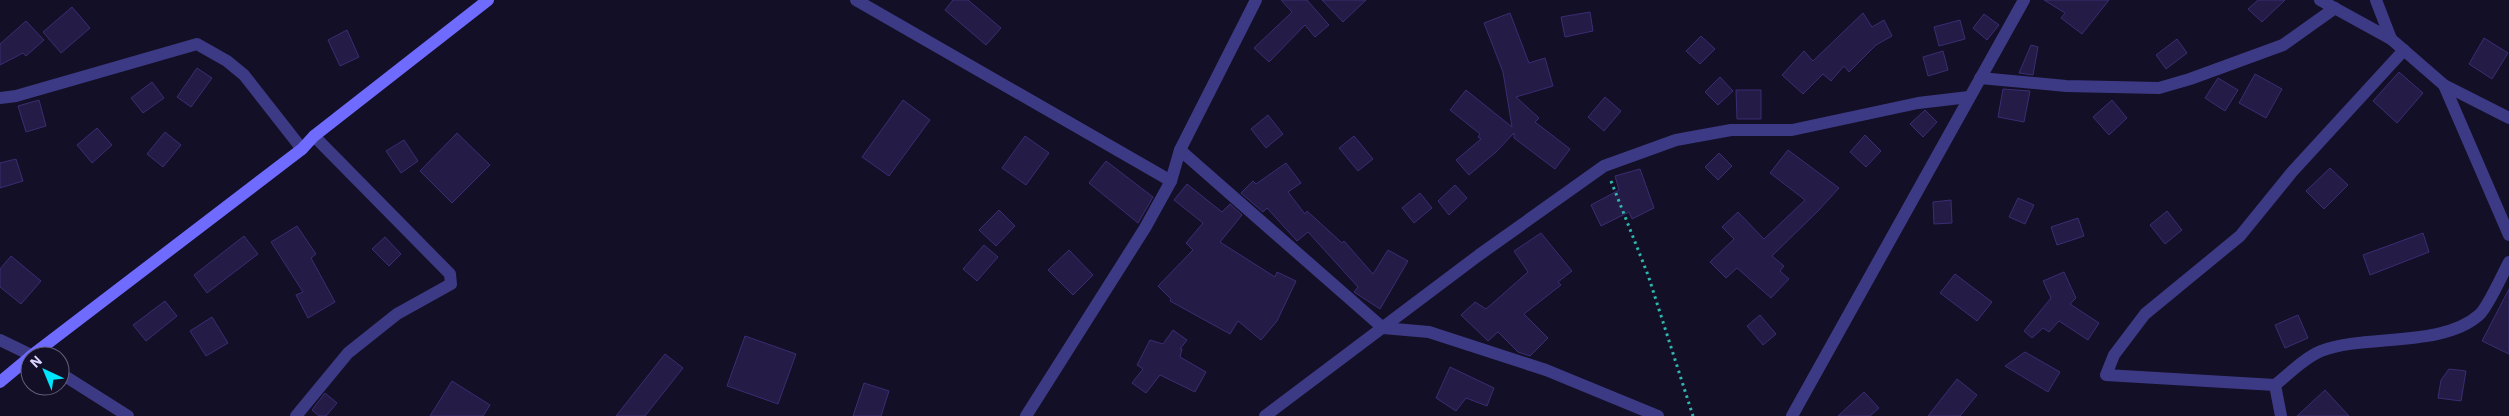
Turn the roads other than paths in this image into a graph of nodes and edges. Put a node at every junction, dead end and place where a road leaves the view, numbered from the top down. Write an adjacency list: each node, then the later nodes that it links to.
1 (488, 0): 15 (street)
2 (856, 0): 18 (street)
3 (1256, 0): 17 (street)
4 (2024, 0): 10 (street)
5 (2320, 0): 7 (street)
6 (2376, 0): 8 (street)
7 (2334, 8): 8 (street); 10 (street)
8 (2391, 39): 9 (street)
9 (2404, 50): 11 (street); 28 (street)
10 (1980, 78): 12 (street)
11 (2444, 85): 14 (street); 19 (street)
12 (1969, 97): 21 (street); 34 (street)
13 (0, 98): 16 (street)
14 (2509, 118)
15 (314, 136): 16 (street); 30 (street)
16 (302, 149): 23 (street)
17 (1180, 150): 18 (street); 21 (street)
18 (1171, 181): 31 (street)
19 (2509, 235)
20 (2509, 262): 28 (street)
21 (1383, 328): 32 (street); 33 (street)
22 (0, 340): 24 (street)
23 (45, 346)
24 (20, 350)
25 (20, 366): 27 (street)
26 (70, 379): 29 (street)
27 (0, 382)
28 (2275, 385): 35 (street)
29 (128, 416)
30 (296, 416)
31 (1026, 416)
32 (1265, 416)
33 (1658, 416)
34 (1792, 416)
35 (2281, 416)

